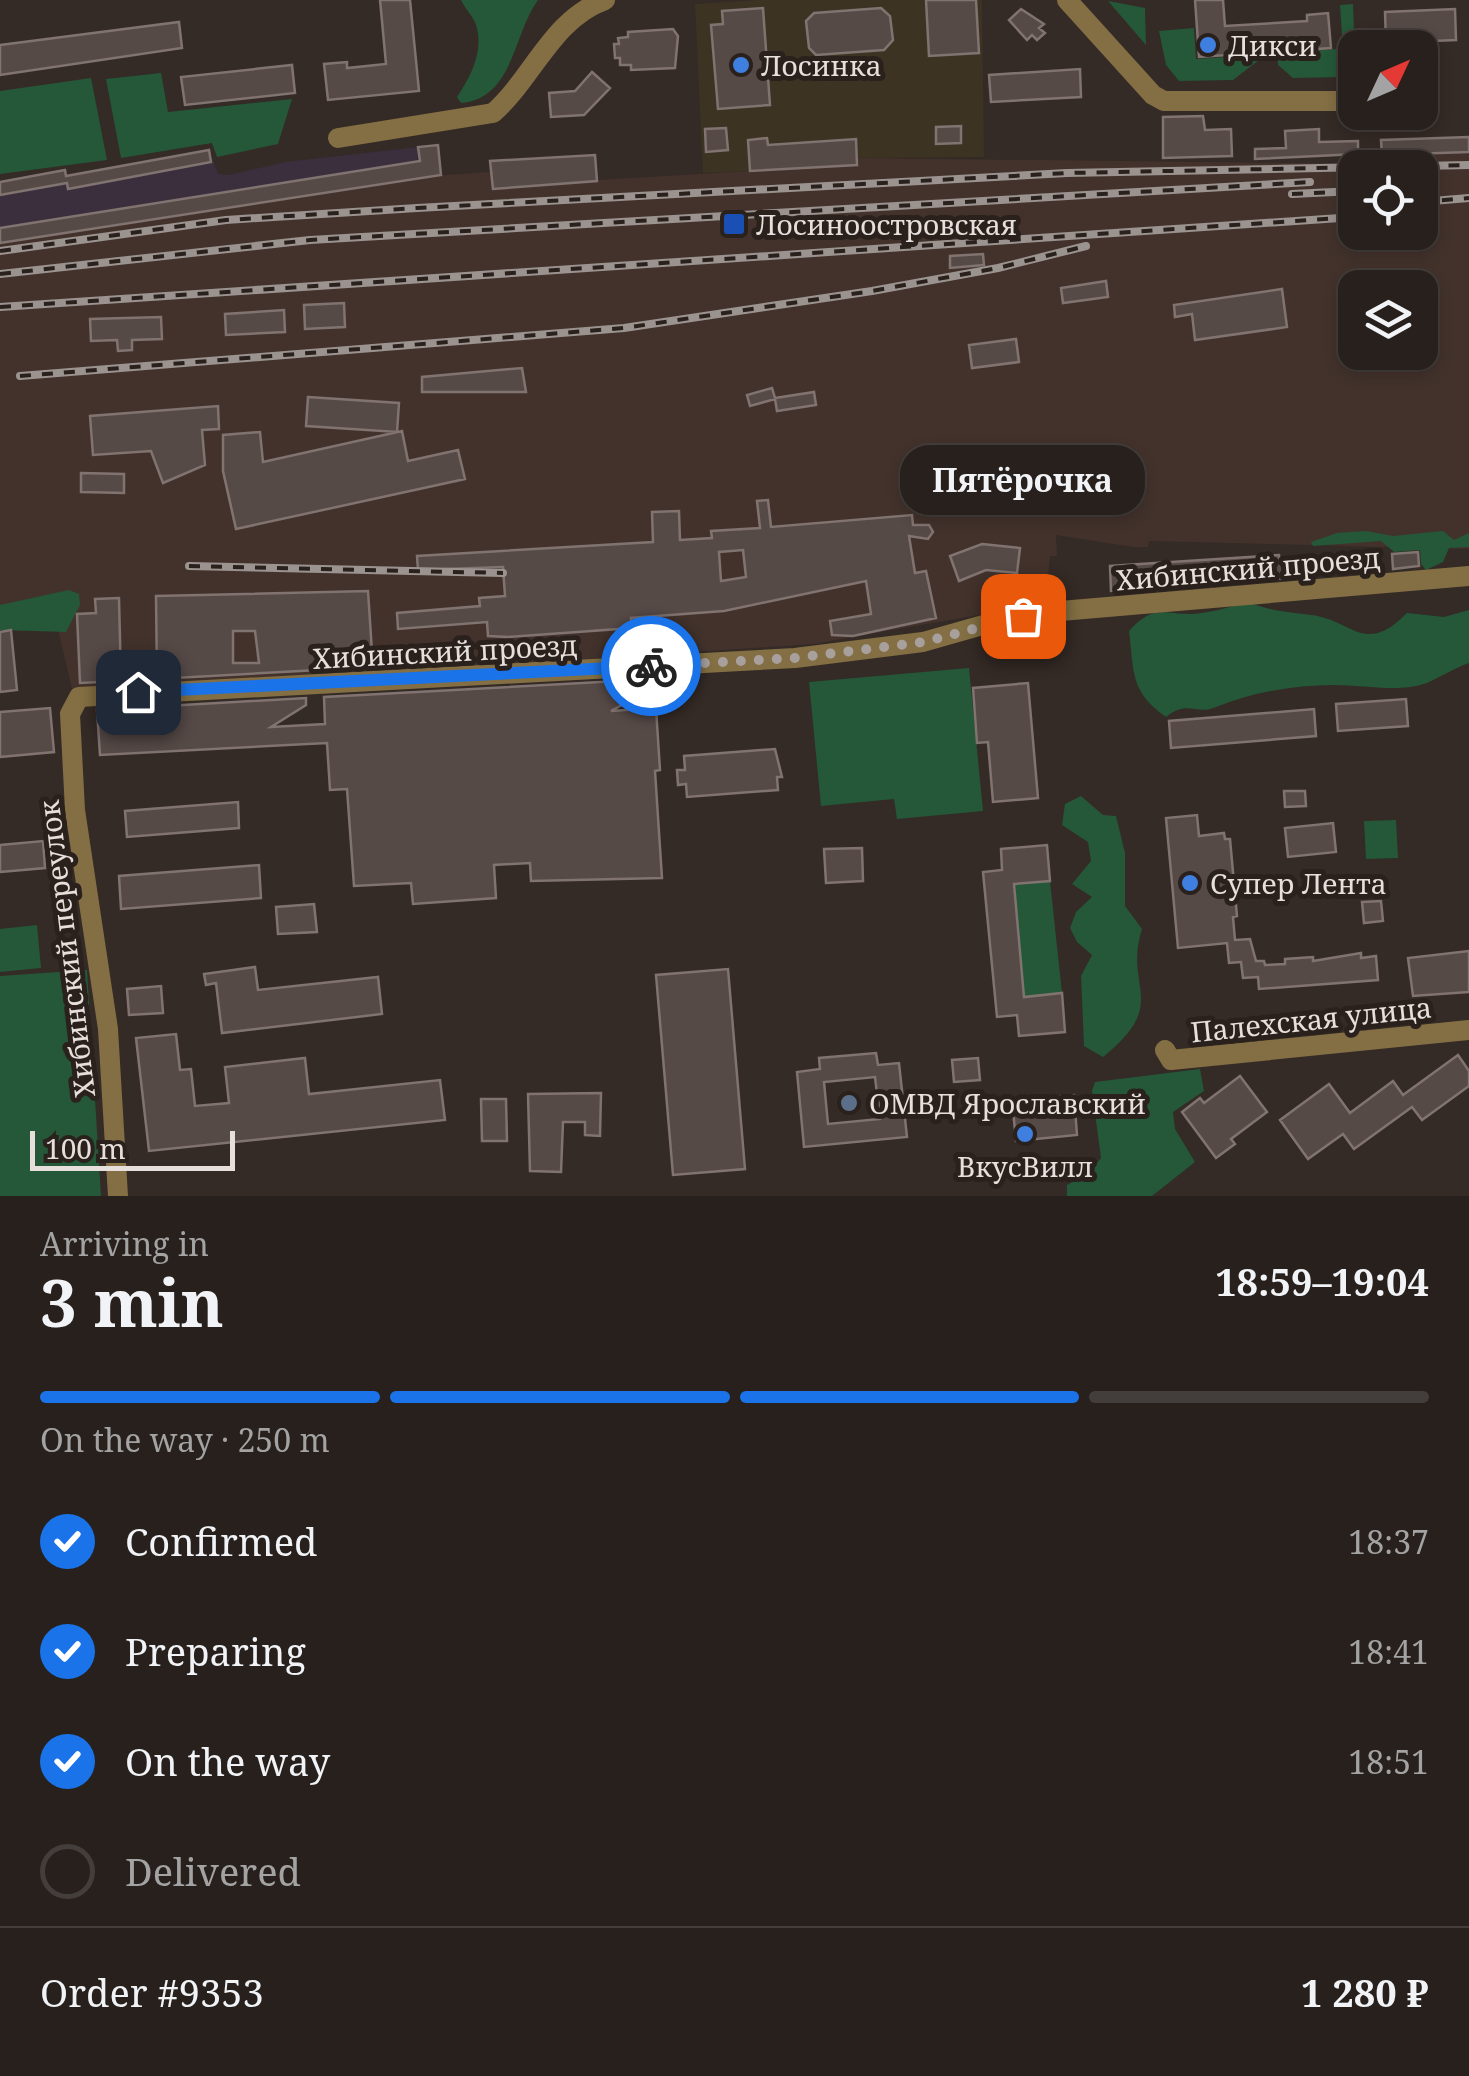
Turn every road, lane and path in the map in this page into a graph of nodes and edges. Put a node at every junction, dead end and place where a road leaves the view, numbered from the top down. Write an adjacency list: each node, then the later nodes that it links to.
1 (605, 0): 4 (street)
2 (1067, 0): 3 (street)
3 (1338, 101)
4 (338, 138)
5 (1469, 576): 6 (street, Хибинский проезд)
6 (78, 697): 9 (street, Хибинский переулок)
7 (1469, 1030): 8 (street, Палехская улица)
8 (1164, 1050)
9 (118, 1196)

